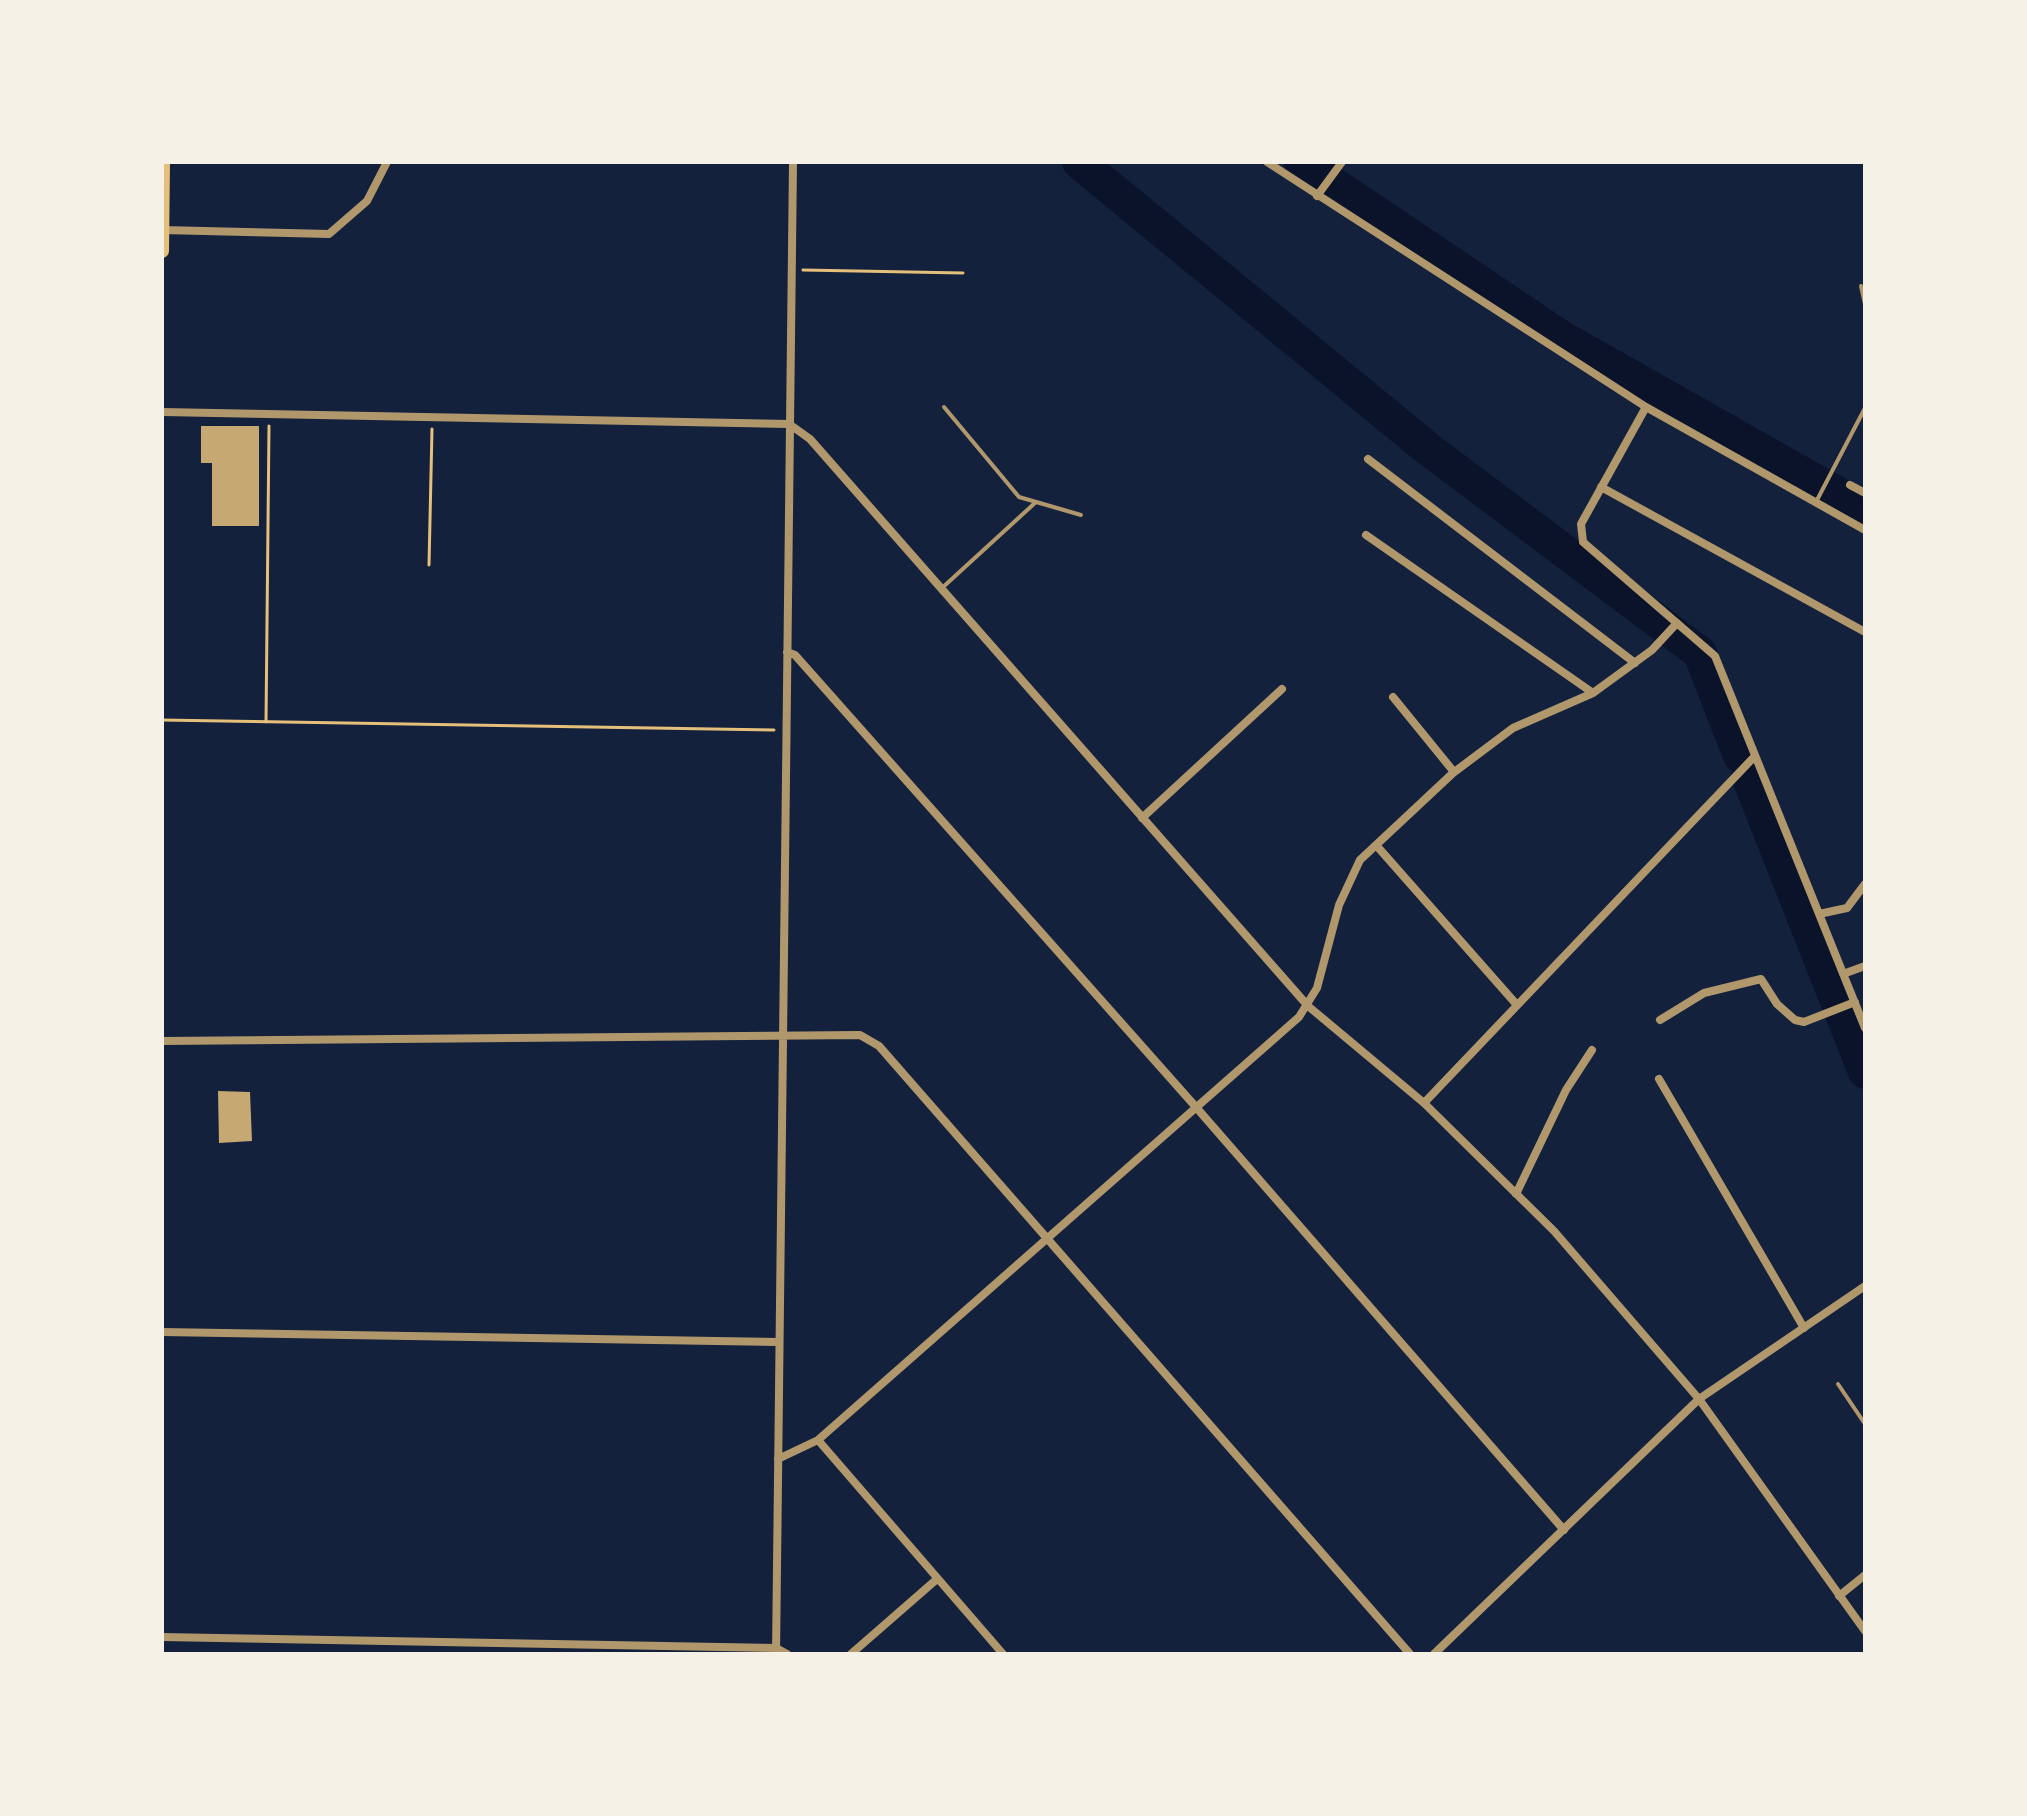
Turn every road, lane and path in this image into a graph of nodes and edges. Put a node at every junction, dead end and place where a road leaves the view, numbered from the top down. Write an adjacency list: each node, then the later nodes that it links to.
1 (163, 162): 7 (main road)
2 (387, 162): 7 (street)
3 (793, 162): 9 (street)
4 (1267, 162): 6 (street)
5 (1342, 162): 6 (street)
6 (1317, 196): 14 (street)
7 (162, 230): 8 (main road)
8 (162, 251)
9 (792, 270): 10 (path); 19 (street)
10 (963, 273)
11 (1861, 286): 12 (lane)
12 (1865, 304)
13 (944, 407): 24 (lane)
14 (1646, 407): 22 (street); 25 (street)
15 (1865, 408): 25 (lane)
16 (162, 412): 17 (street)
17 (269, 414): 18 (street); 39 (path)
18 (432, 418): 19 (street); 29 (path)
19 (789, 424): 30 (street); 33 (street)
20 (1368, 459): 34 (street)
21 (1850, 485): 23 (street)
22 (1601, 487): 31 (street); 32 (street)
23 (1865, 493)
24 (1036, 502): 26 (lane); 30 (lane)
25 (1816, 503): 27 (street)
26 (1081, 515)
27 (1865, 530)
28 (1366, 535): 36 (street)
29 (429, 565)
30 (942, 588): 43 (street)
31 (1675, 625): 34 (street); 41 (street)
32 (1865, 632)
33 (787, 652): 40 (street); 59 (street)
34 (1635, 663): 36 (street)
35 (1282, 689): 43 (street)
36 (1593, 693): 42 (street)
37 (1393, 697): 42 (street)
38 (162, 720): 39 (path)
39 (266, 722): 40 (path)
40 (784, 730): 54 (street)
41 (1755, 756): 46 (street); 50 (street)
42 (1454, 772): 44 (street)
43 (1142, 818): 51 (street)
44 (1376, 845): 50 (street); 51 (street)
45 (1865, 884): 46 (street)
46 (1819, 914): 48 (street)
47 (1865, 966): 48 (street)
48 (1843, 974): 49 (street)
49 (1850, 1004): 52 (street); 53 (street)
50 (1517, 1005): 58 (street)
51 (1308, 1006): 58 (street); 59 (street)
52 (1660, 1020)
53 (1865, 1028)
54 (780, 1036): 55 (street); 61 (street); 65 (street)
55 (162, 1041)
56 (1592, 1050): 60 (street)
57 (1659, 1079): 63 (street)
58 (1424, 1103): 60 (street)
59 (1195, 1106): 61 (street); 71 (street)
60 (1516, 1194): 67 (street)
61 (1046, 1238): 69 (street); 81 (street)
62 (1865, 1286): 63 (street)
63 (1804, 1328): 67 (street)
64 (162, 1332): 65 (street)
65 (778, 1342): 70 (street)
66 (1838, 1384): 68 (lane)
67 (1699, 1399): 71 (street); 74 (street)
68 (1865, 1424)
69 (818, 1440): 70 (street); 73 (street)
70 (778, 1459): 77 (street)
71 (1564, 1530): 82 (street)
72 (1865, 1575): 74 (street)
73 (937, 1579): 79 (street); 80 (street)
74 (1839, 1596): 75 (street)
75 (1865, 1631)
76 (162, 1637): 77 (street)
77 (776, 1651): 78 (street)
78 (787, 1654)
79 (851, 1654)
80 (1003, 1654)
81 (1410, 1654)
82 (1434, 1654)

